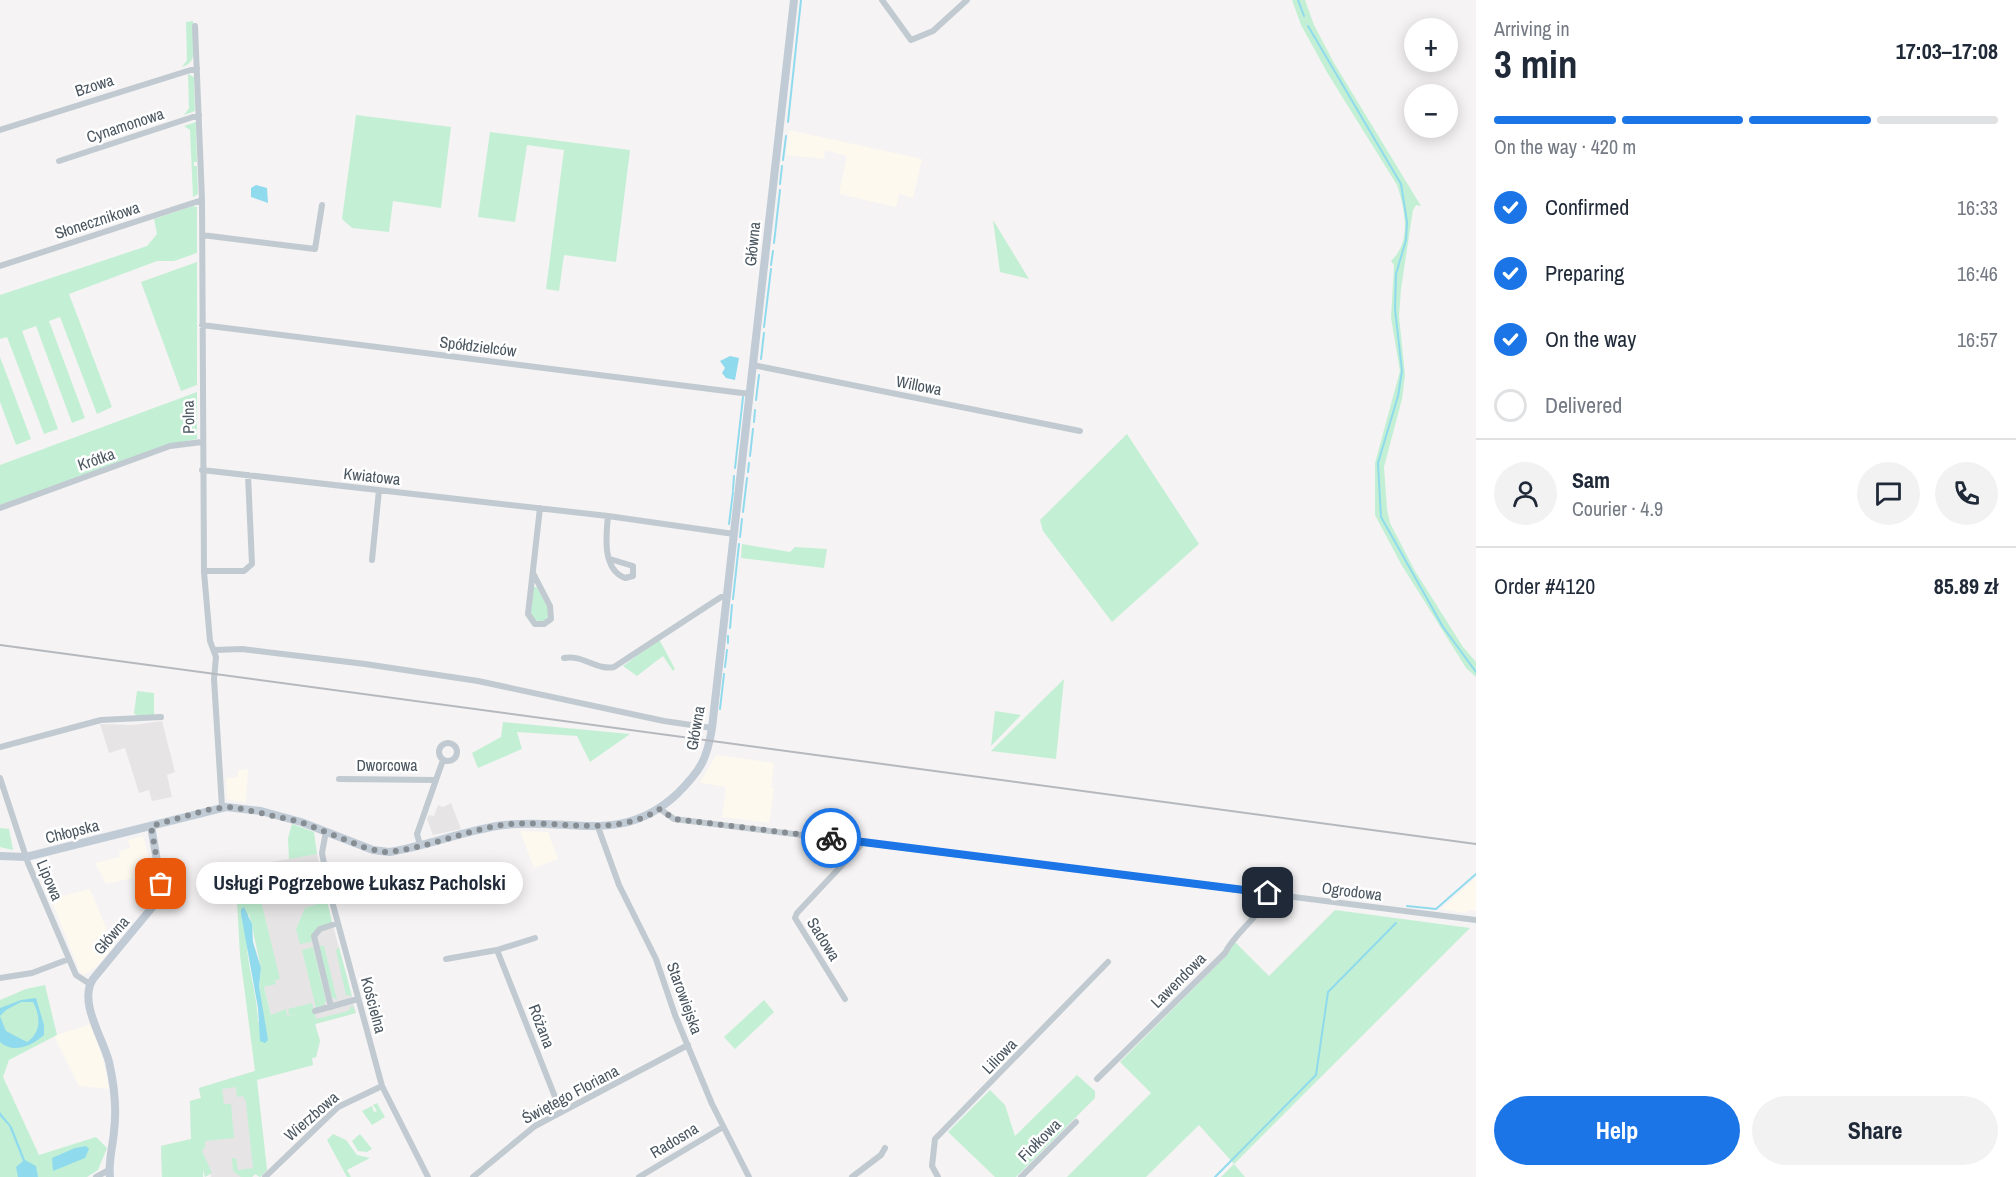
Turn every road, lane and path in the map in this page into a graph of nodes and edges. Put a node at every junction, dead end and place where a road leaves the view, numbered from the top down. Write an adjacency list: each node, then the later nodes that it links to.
1 (794, 0): 14 (street, Główna)
2 (882, 0): 3 (street)
3 (967, 0)
4 (195, 26): 5 (street, Polna)
5 (197, 68): 6 (street, Polna); 7 (street, Bzowa)
6 (199, 115): 8 (street, Cynamonowa); 9 (street, Polna)
7 (0, 130)
8 (59, 161)
9 (202, 200): 11 (street, Polna); 12 (street, Słonecznikowa)
10 (322, 205): 11 (street)
11 (202, 236): 13 (street, Polna)
12 (0, 266)
13 (202, 325): 15 (street, Spółdzielców); 17 (street, Polna)
14 (753, 365): 15 (street, Główna); 16 (street, Willowa)
15 (750, 394): 24 (street, Główna)
16 (1080, 431)
17 (202, 442): 18 (street, Polna); 21 (street, Krótka)
18 (202, 470): 19 (street, Kwiatowa); 27 (street, Polna)
19 (248, 475): 20 (street, Kwiatowa); 27 (street)
20 (379, 490): 22 (street, Kwiatowa); 26 (street)
21 (0, 508)
22 (540, 508): 23 (street, Kwiatowa); 28 (street)
23 (608, 516): 24 (street, Kwiatowa); 25 (street)
24 (734, 534): 29 (street, Główna)
25 (610, 559)
26 (372, 560)
27 (204, 571): 30 (street, Polna)
28 (533, 573): 28 (street)
29 (727, 598): 31 (street); 33 (street, Główna)
30 (215, 650): 33 (street); 39 (street, Polna)
31 (564, 658)
32 (161, 717): 34 (street)
33 (712, 728): 40 (street, Główna)
34 (0, 747)
35 (443, 759): 38 (street, Dworcowa)
36 (0, 778): 47 (street, Lipowa)
37 (339, 778): 38 (street, Dworcowa)
38 (436, 780): 45 (street, Dworcowa)
39 (222, 807): 41 (street, Główna); 43 (street, Główna)
40 (660, 809): 42 (street, Główna); 44 (street, Ogrodowa)
41 (151, 826): 47 (street, Chłopska); 57 (street, Główna)
42 (598, 827): 45 (street, Główna); 62 (street, Starowiejska)
43 (326, 831): 45 (street, Główna); 50 (street, Kościelna)
44 (861, 842): 48 (street, Ogrodowa); 59 (street, Sadowa)
45 (420, 845)
46 (0, 856): 47 (street, Chłopska)
47 (26, 857): 53 (street, Lipowa)
48 (1268, 893): 49 (street, Ogrodowa); 63 (street, Lawendowa)
49 (1474, 921)
50 (338, 923): 58 (street, Kościelna); 60 (street)
51 (535, 938): 52 (street)
52 (497, 950): 54 (street); 65 (street, Różana)
53 (69, 959): 56 (street); 57 (street, Lipowa)
54 (446, 959)
55 (1108, 962): 77 (street, Liliowa)
56 (0, 978)
57 (90, 984): 69 (street)
58 (358, 999): 60 (street); 64 (street, Kościelna)
59 (845, 999)
60 (331, 1006): 61 (street)
61 (315, 1011)
62 (688, 1045): 65 (street, Świętego Floriana); 67 (street, Starowiejska)
63 (1097, 1079)
64 (382, 1086): 71 (street, Wierzbowa); 72 (street, Kościelna)
65 (561, 1112): 73 (street, Świętego Floriana)
66 (1076, 1122): 78 (street, Fiołkowa)
67 (723, 1126): 74 (street, Radosna); 75 (street, Starowiejska)
68 (885, 1148): 76 (street)
69 (109, 1173): 70 (street)
70 (96, 1177)
71 (265, 1177)
72 (428, 1177)
73 (473, 1177)
74 (639, 1177)
75 (748, 1177)
76 (852, 1177)
77 (938, 1177)
78 (1022, 1177)

